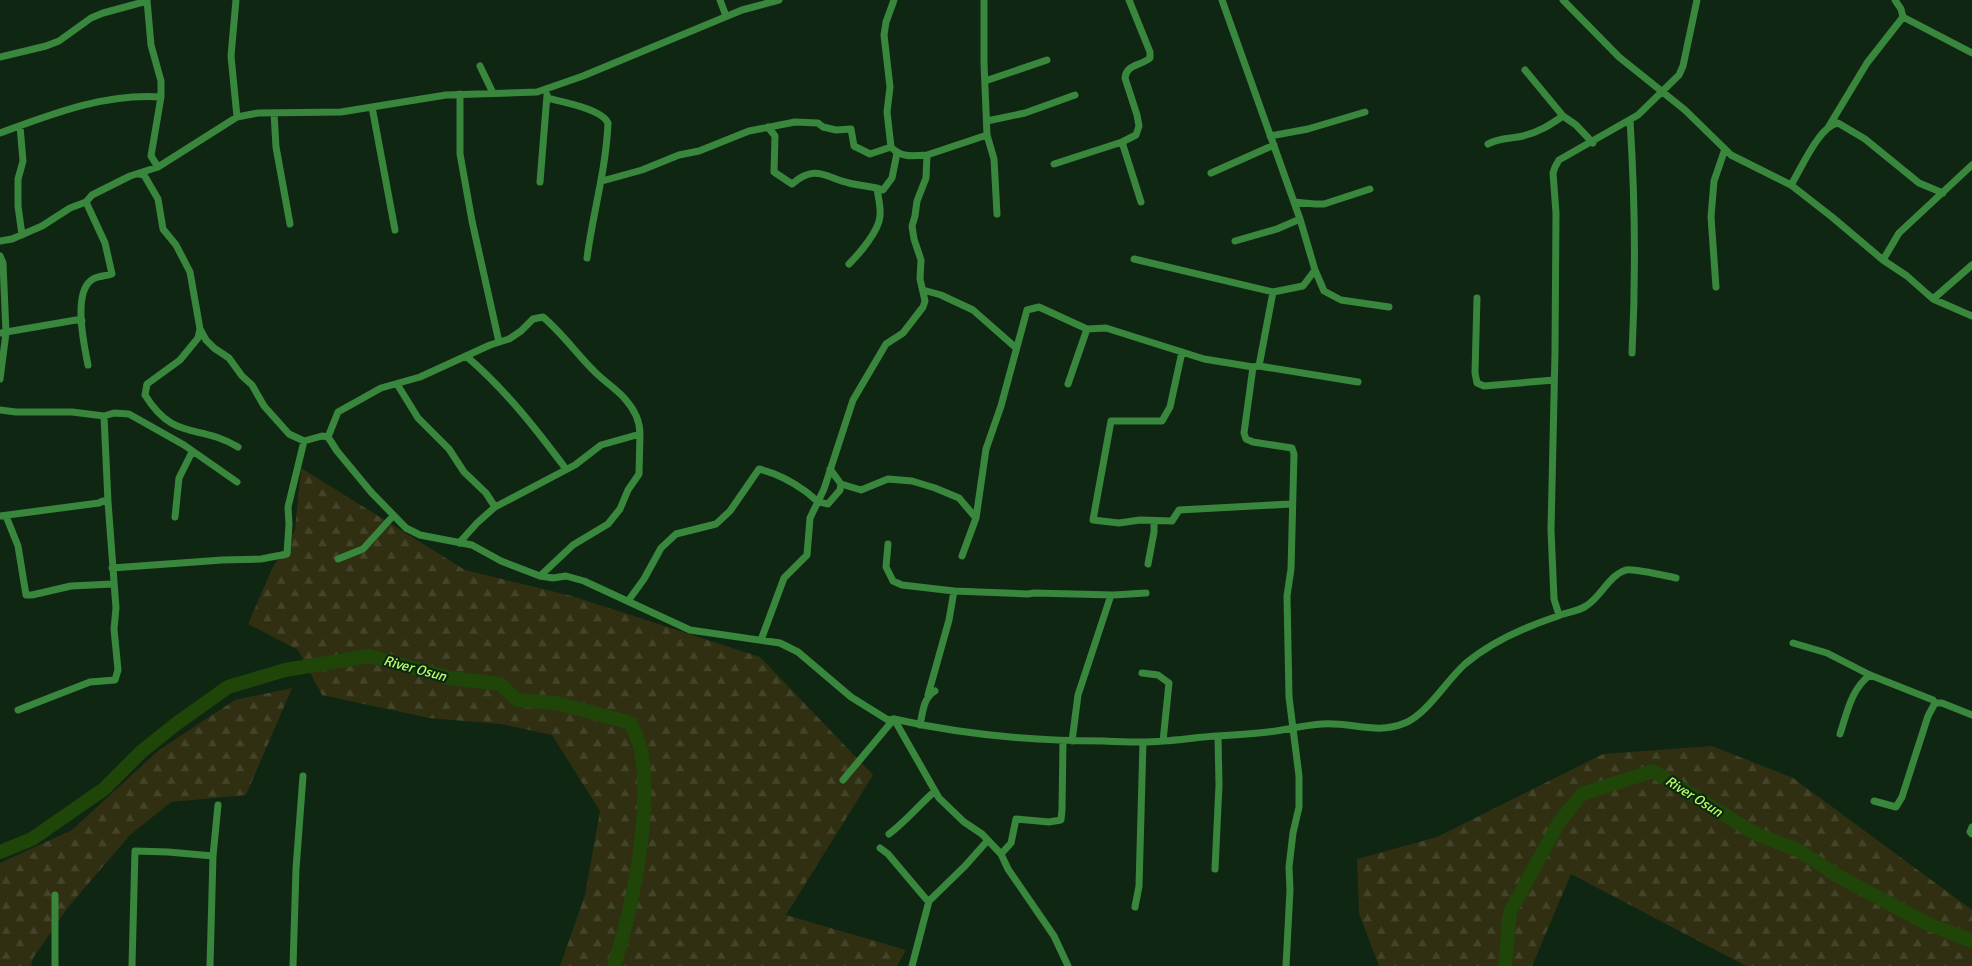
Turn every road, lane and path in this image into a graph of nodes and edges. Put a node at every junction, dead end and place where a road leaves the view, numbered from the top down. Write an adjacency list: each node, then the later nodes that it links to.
1 (236, 0): 31 (street)
2 (720, 0): 12 (street)
3 (779, 0): 12 (street)
4 (894, 0): 44 (street)
5 (984, 0): 19 (street)
6 (1129, 0): 40 (street)
7 (1222, 0): 39 (street)
8 (1564, 0): 21 (street)
9 (1697, 0): 21 (street)
10 (1894, 0): 13 (street)
11 (147, 1): 15 (street); 25 (street)
12 (726, 16): 20 (street)
13 (1903, 18): 14 (street); 35 (street)
14 (1972, 53)
15 (0, 57)
16 (1047, 60): 19 (street)
17 (480, 66): 22 (street)
18 (1525, 70): 30 (street)
19 (985, 81): 33 (street)
20 (546, 89): 22 (street); 26 (street)
21 (1661, 91): 32 (street); 45 (street)
22 (492, 93): 23 (street)
23 (460, 94): 27 (street); 89 (street)
24 (1075, 95): 33 (street)
25 (161, 96): 34 (street); 48 (street)
26 (547, 98): 55 (street); 56 (street)
27 (372, 107): 29 (street); 67 (street)
28 (1365, 112): 39 (street)
29 (274, 113): 31 (street); 66 (street)
30 (1563, 116): 41 (street); 42 (street)
31 (237, 118): 51 (street)
32 (1630, 120): 41 (street); 92 (street)
33 (987, 121): 38 (street)
34 (20, 126): 37 (street); 68 (street)
35 (1829, 126): 57 (street); 60 (street)
36 (768, 127): 44 (street); 55 (street); 58 (street)
37 (0, 133)
38 (987, 135): 47 (street); 64 (street)
39 (1270, 136): 43 (street)
40 (1122, 142): 49 (street); 62 (street)
41 (1593, 142): 97 (street)
42 (1488, 144)
43 (1274, 145): 53 (street); 63 (street)
44 (891, 147): 46 (street)
45 (1725, 149): 57 (street); 78 (street)
46 (897, 153): 47 (street); 58 (street)
47 (927, 155): 79 (street)
48 (150, 156): 51 (street); 52 (street)
49 (1054, 164)
50 (1972, 165): 60 (street)
51 (158, 166): 52 (street)
52 (149, 171): 54 (street)
53 (1211, 172)
54 (139, 174): 61 (street); 86 (street)
55 (602, 181): 72 (street)
56 (540, 182)
57 (1791, 185): 74 (street)
58 (877, 188): 75 (street)
59 (1370, 189): 63 (street)
60 (1943, 193): 74 (street)
61 (86, 202): 68 (street); 85 (street)
62 (1141, 202)
63 (1294, 202): 65 (street)
64 (997, 214)
65 (1300, 219): 70 (street); 77 (street)
66 (290, 224)
67 (395, 230)
68 (22, 234): 69 (street)
69 (0, 241)
70 (1235, 241)
71 (0, 256): 88 (street)
72 (587, 258)
73 (1134, 259): 80 (street)
74 (1883, 260): 82 (street)
75 (849, 264)
76 (1972, 265): 82 (street)
77 (1315, 270): 80 (street); 83 (street)
78 (1716, 287)
79 (923, 290): 90 (street); 109 (street)
80 (1273, 292): 95 (street)
81 (1477, 298): 97 (street)
82 (1933, 299): 84 (street)
83 (1389, 307)
84 (1972, 316)
85 (82, 321): 88 (street); 94 (street)
86 (200, 329): 105 (street); 106 (street)
87 (1087, 329): 90 (street); 91 (street); 100 (street)
88 (3, 333): 96 (street)
89 (499, 342): 93 (street); 103 (street)
90 (1016, 348): 119 (street)
91 (1182, 352): 95 (street); 120 (street)
92 (1632, 354)
93 (466, 356): 99 (street); 108 (street)
94 (88, 365)
95 (1256, 367): 98 (street); 114 (street)
96 (0, 379)
97 (1554, 380): 134 (street)
98 (1358, 382)
99 (397, 384): 104 (street); 115 (street)
100 (1068, 384)
101 (0, 410): 102 (street)
102 (104, 416): 107 (street); 112 (street)
103 (640, 434): 108 (street); 127 (street)
104 (328, 437): 105 (street); 117 (street)
105 (304, 441): 126 (street)
106 (238, 447)
107 (192, 452): 110 (street); 118 (street)
108 (566, 469): 115 (street)
109 (830, 469): 111 (street); 113 (street)
110 (237, 482)
111 (841, 484): 113 (street); 119 (street)
112 (108, 502): 116 (street); 126 (street)
113 (817, 502): 133 (street); 135 (street)
114 (1291, 504): 120 (street); 144 (street)
115 (495, 507): 121 (street)
116 (3, 516): 129 (street)
117 (393, 516): 121 (street); 124 (street)
118 (176, 517)
119 (976, 518): 123 (street)
120 (1154, 521): 125 (street)
121 (459, 543): 127 (street)
122 (888, 544): 130 (street)
123 (962, 556)
124 (338, 559)
125 (1148, 564)
126 (112, 568): 129 (street)
127 (540, 576): 133 (street)
128 (1676, 578): 134 (street)
129 (113, 584): 140 (street)
130 (954, 591): 132 (street); 143 (street)
131 (1146, 593): 132 (street)
132 (1111, 595): 148 (street)
133 (628, 601): 135 (street)
134 (1559, 615): 144 (street)
135 (761, 640): 142 (street)
136 (1793, 643): 138 (street)
137 (1142, 673): 149 (street)
138 (1870, 674): 139 (street); 145 (street)
139 (1935, 703): 141 (street); 154 (street)
140 (18, 710)
141 (1972, 715)
142 (894, 719): 143 (street); 152 (street); 153 (street)
143 (920, 725): 147 (street)
144 (1292, 727): 146 (street); 173 (street)
145 (1840, 734)
146 (1218, 736): 149 (street); 163 (street)
147 (1063, 741): 148 (street); 161 (street)
148 (1072, 741): 150 (street)
149 (1163, 741): 150 (street)
150 (1143, 742): 166 (street)
151 (303, 776): 170 (street)
152 (843, 780)
153 (935, 791): 157 (street); 159 (street)
154 (1874, 801)
155 (218, 804): 162 (street)
156 (1972, 827): 158 (street)
157 (889, 834)
158 (1972, 834)
159 (988, 840): 161 (street); 165 (street)
160 (880, 848): 165 (street)
161 (1001, 854): 172 (street)
162 (213, 856): 168 (street); 169 (street)
163 (1215, 869)
164 (55, 895): 167 (street)
165 (929, 900): 171 (street)
166 (1135, 907)
167 (55, 966)
168 (132, 966)
169 (210, 966)
170 (293, 966)
171 (912, 966)
172 (1068, 966)
173 (1286, 966)

